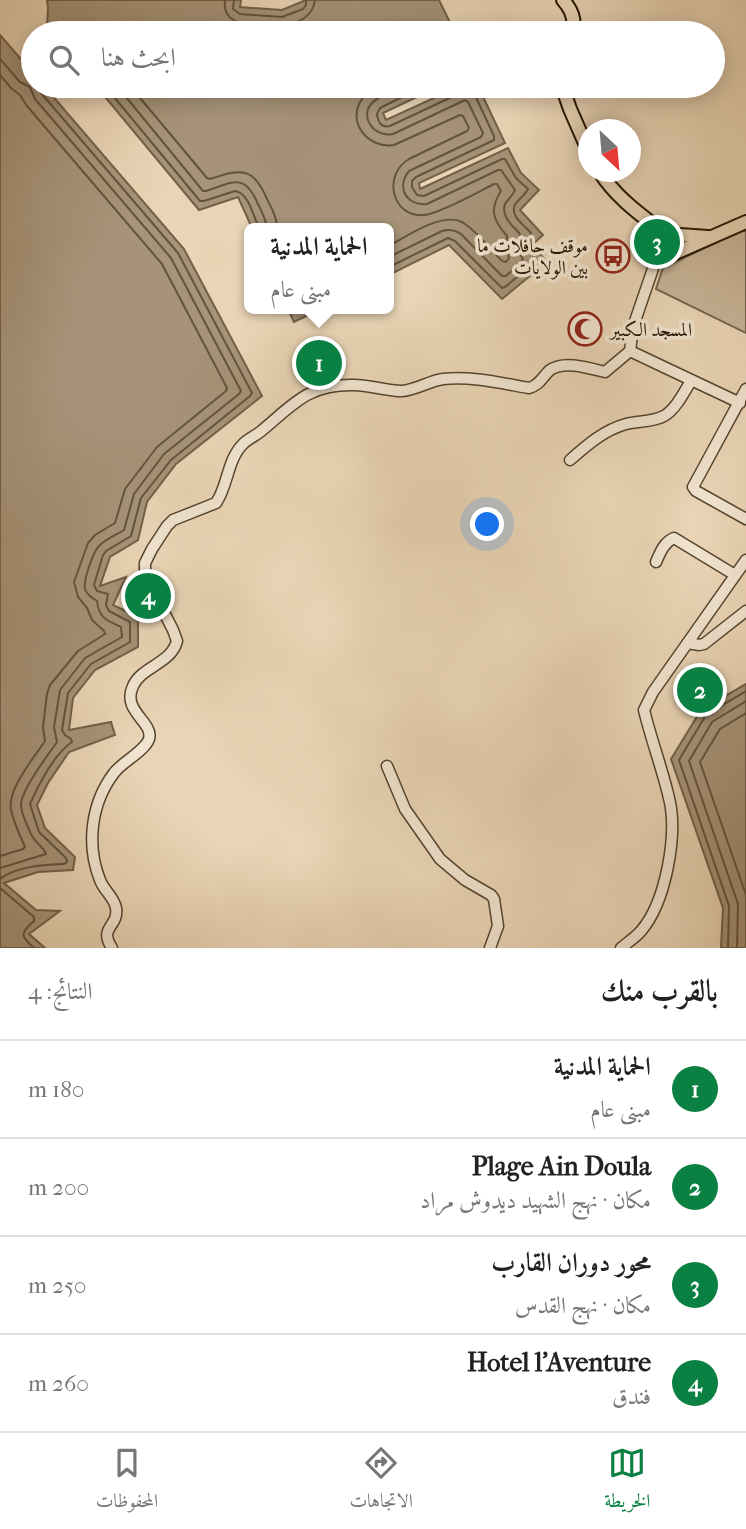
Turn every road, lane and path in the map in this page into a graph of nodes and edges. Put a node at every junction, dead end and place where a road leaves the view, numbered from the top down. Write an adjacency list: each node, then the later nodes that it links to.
1 (563, 0): 2 (main road)
2 (573, 21)
3 (566, 98): 4 (main road)
4 (578, 126)
5 (608, 182): 6 (main road)
6 (633, 209): 8 (main road); 10 (main road)
7 (746, 222): 9 (main road)
8 (663, 232): 9 (main road); 10 (main road); 11 (main road)
9 (712, 238): 11 (main road)
10 (644, 241): 11 (main road)
11 (661, 253): 12 (street)
12 (630, 351): 13 (street); 24 (street)
13 (691, 381): 15 (street); 16 (street)
14 (746, 389): 15 (street)
15 (740, 403): 17 (street)
16 (570, 460)
17 (746, 519)
18 (746, 560): 20 (street)
19 (656, 562): 20 (street)
20 (735, 575): 22 (street)
21 (746, 611): 22 (street)
22 (688, 643): 26 (street)
23 (387, 766): 25 (street)
24 (112, 948)
25 (490, 948)
26 (621, 948)

